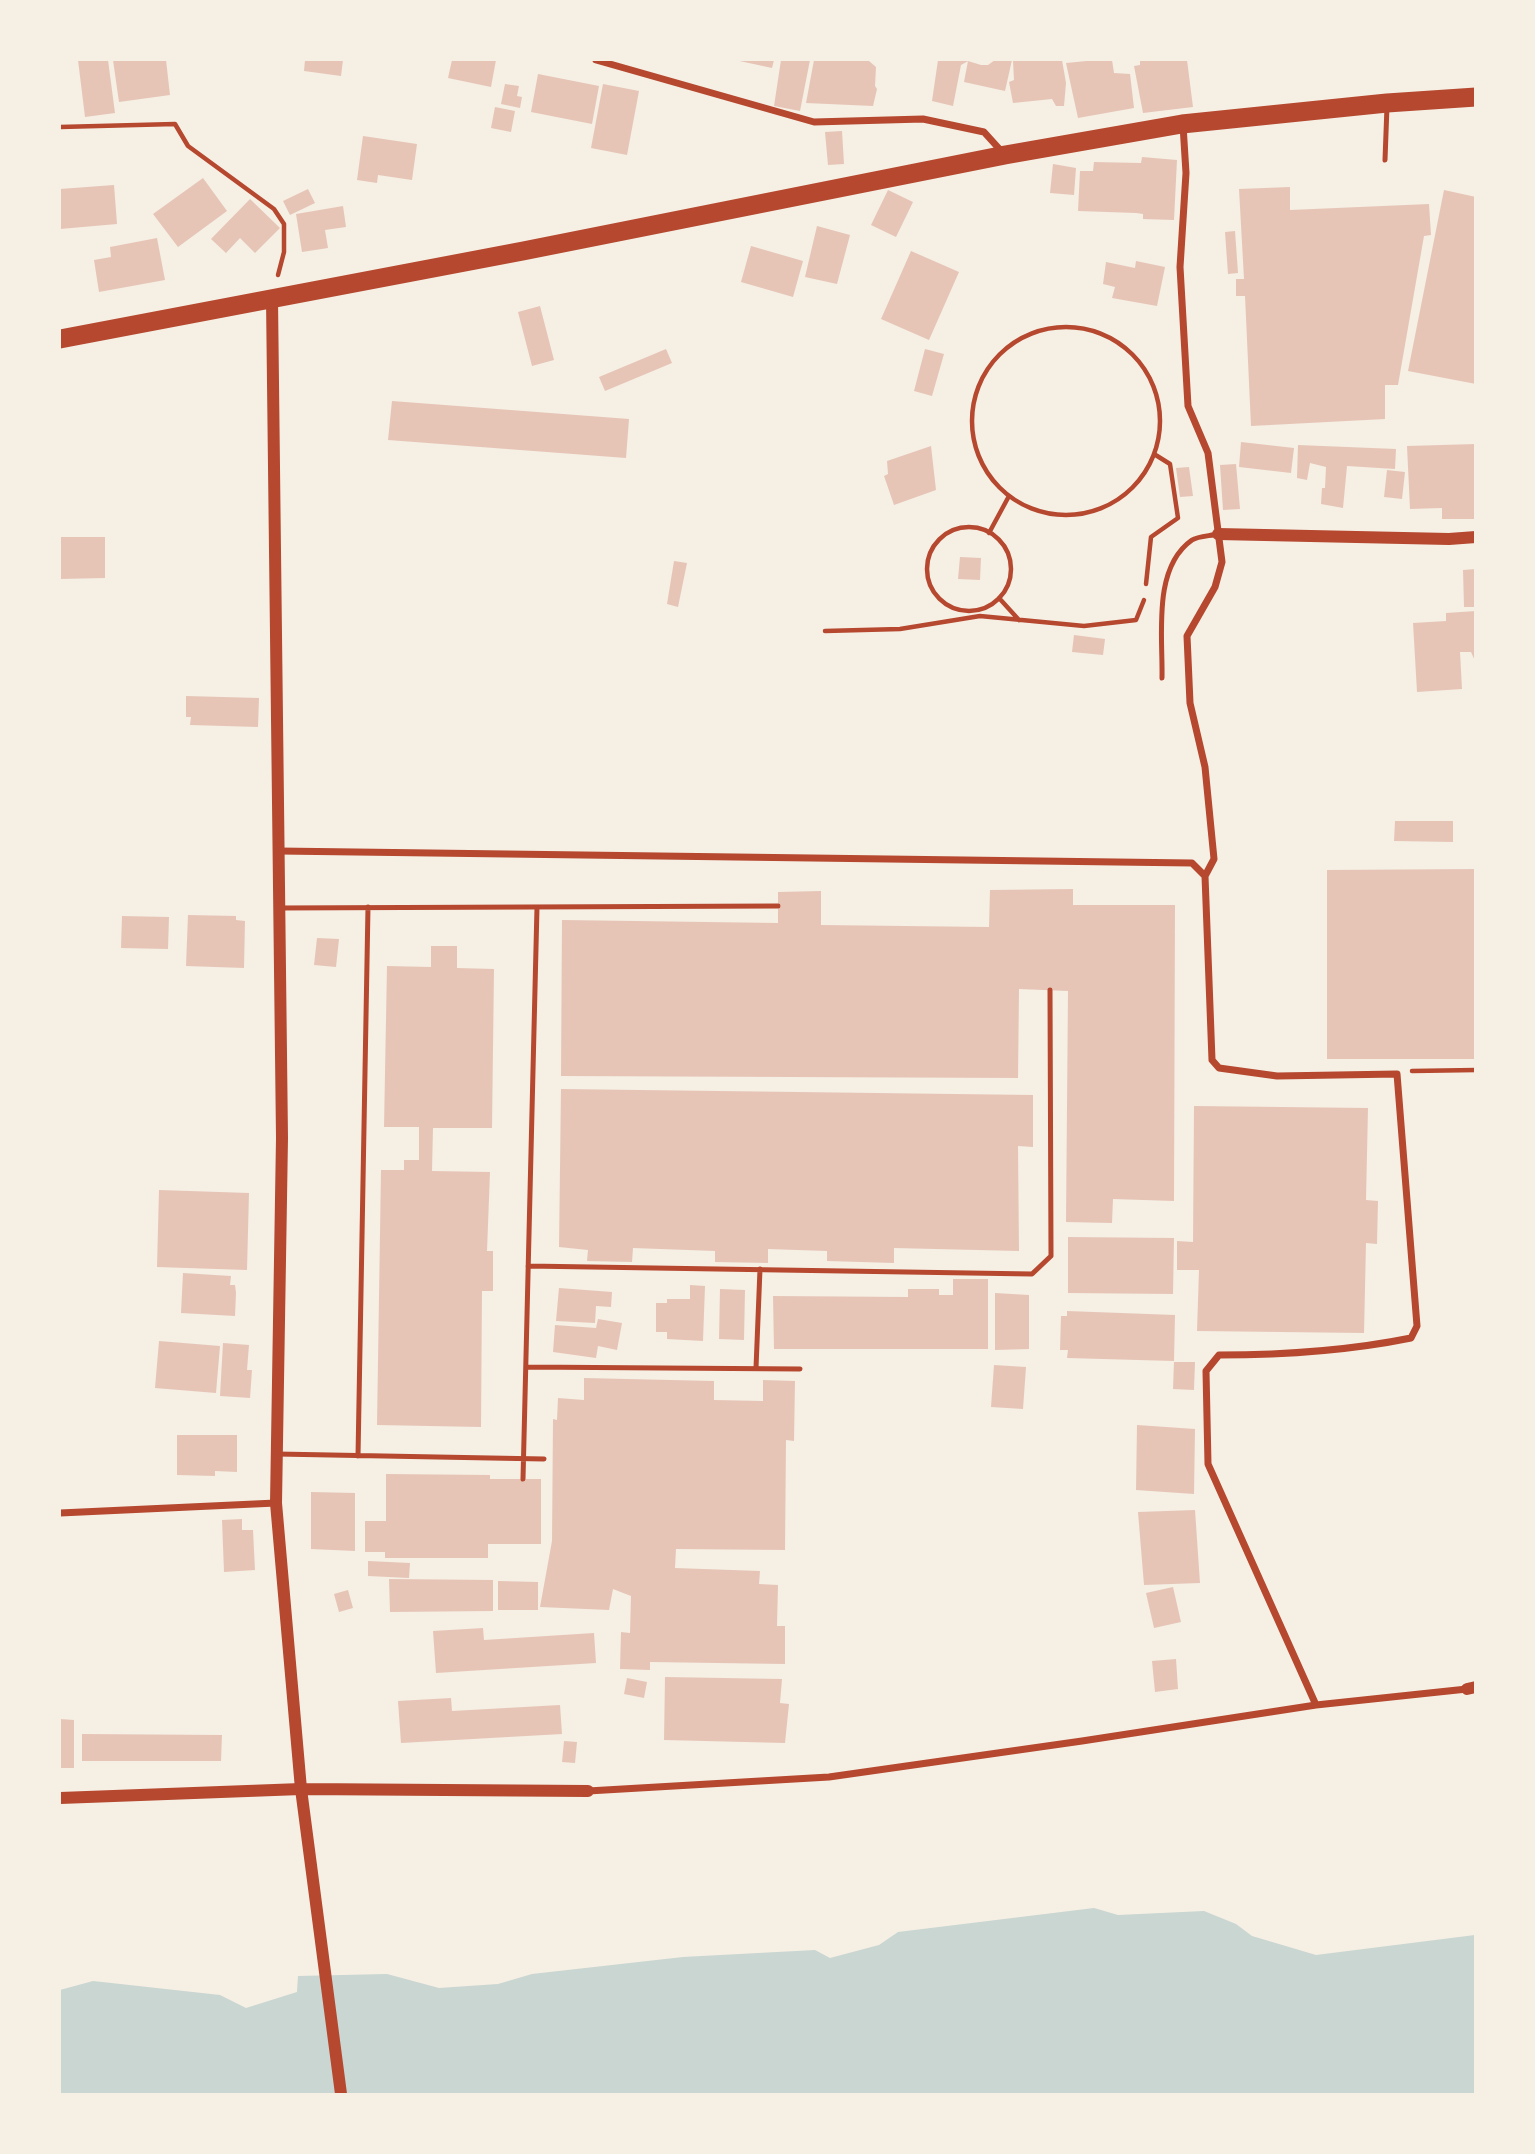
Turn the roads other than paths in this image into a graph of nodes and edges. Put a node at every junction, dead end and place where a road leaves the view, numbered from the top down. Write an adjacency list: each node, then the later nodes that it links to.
1 (596, 60): 5 (street)
2 (1475, 97): 3 (highway)
3 (1387, 103): 4 (highway); 6 (lane)
4 (1182, 124): 5 (highway); 9 (street)
5 (1005, 155): 7 (highway)
6 (1385, 160)
7 (272, 299): 8 (highway); 12 (street)
8 (60, 339)
9 (1218, 534): 10 (street); 11 (lane); 13 (street)
10 (1475, 537)
11 (1162, 678)
12 (279, 851): 13 (street); 17 (street)
13 (1205, 876): 32 (street)
14 (778, 906): 16 (lane)
15 (368, 907): 16 (lane); 17 (lane); 25 (lane)
16 (537, 907): 19 (lane)
17 (279, 908): 24 (street)
18 (1050, 990): 20 (lane)
19 (528, 1266): 20 (lane); 21 (lane)
20 (760, 1269): 22 (lane)
21 (526, 1367): 22 (lane); 26 (lane)
22 (756, 1368): 23 (lane)
23 (800, 1368)
24 (277, 1454): 25 (lane); 29 (street)
25 (358, 1456): 26 (lane)
26 (523, 1459): 27 (lane); 28 (lane)
27 (544, 1459)
28 (523, 1479)
29 (276, 1503): 30 (street); 33 (street)
30 (60, 1513)
31 (1471, 1688): 32 (street)
32 (1315, 1705): 34 (street)
33 (301, 1789): 34 (street); 35 (street); 36 (street)
34 (588, 1791)
35 (60, 1798)
36 (341, 2095)

